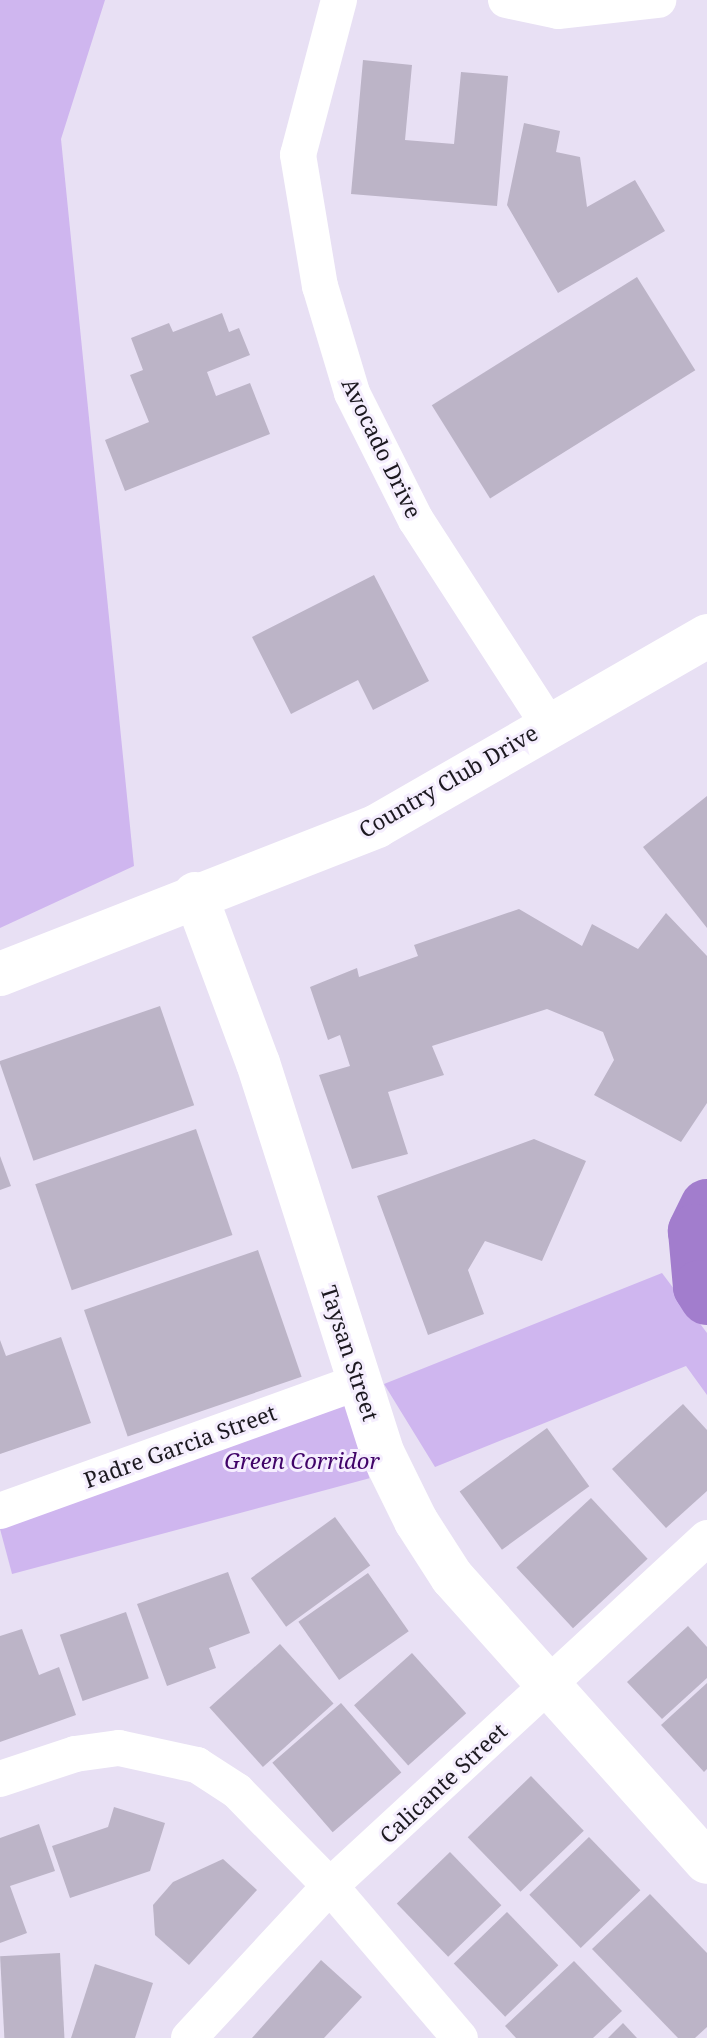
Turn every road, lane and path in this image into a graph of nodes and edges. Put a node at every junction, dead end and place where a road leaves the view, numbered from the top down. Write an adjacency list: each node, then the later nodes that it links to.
1 (339, 0): 5 (street, Avocado Drive)
2 (506, 0): 3 (street)
3 (658, 0)
4 (707, 636): 5 (street, Country Club Drive)
5 (548, 724): 6 (street, Country Club Drive)
6 (195, 894): 7 (street, Country Club Drive); 8 (street, Taysan Street)
7 (0, 974)
8 (359, 1382): 9 (street, Padre Garcia Street); 11 (street, Taysan Street)
9 (0, 1511)
10 (707, 1538): 11 (street, Calicante Street)
11 (546, 1687): 13 (street, Taysan Street); 14 (street, Calicante Street)
12 (0, 1779): 14 (street)
13 (707, 1862)
14 (330, 1886): 15 (street, Calicante Street); 16 (street)
15 (189, 2038)
16 (460, 2038)

